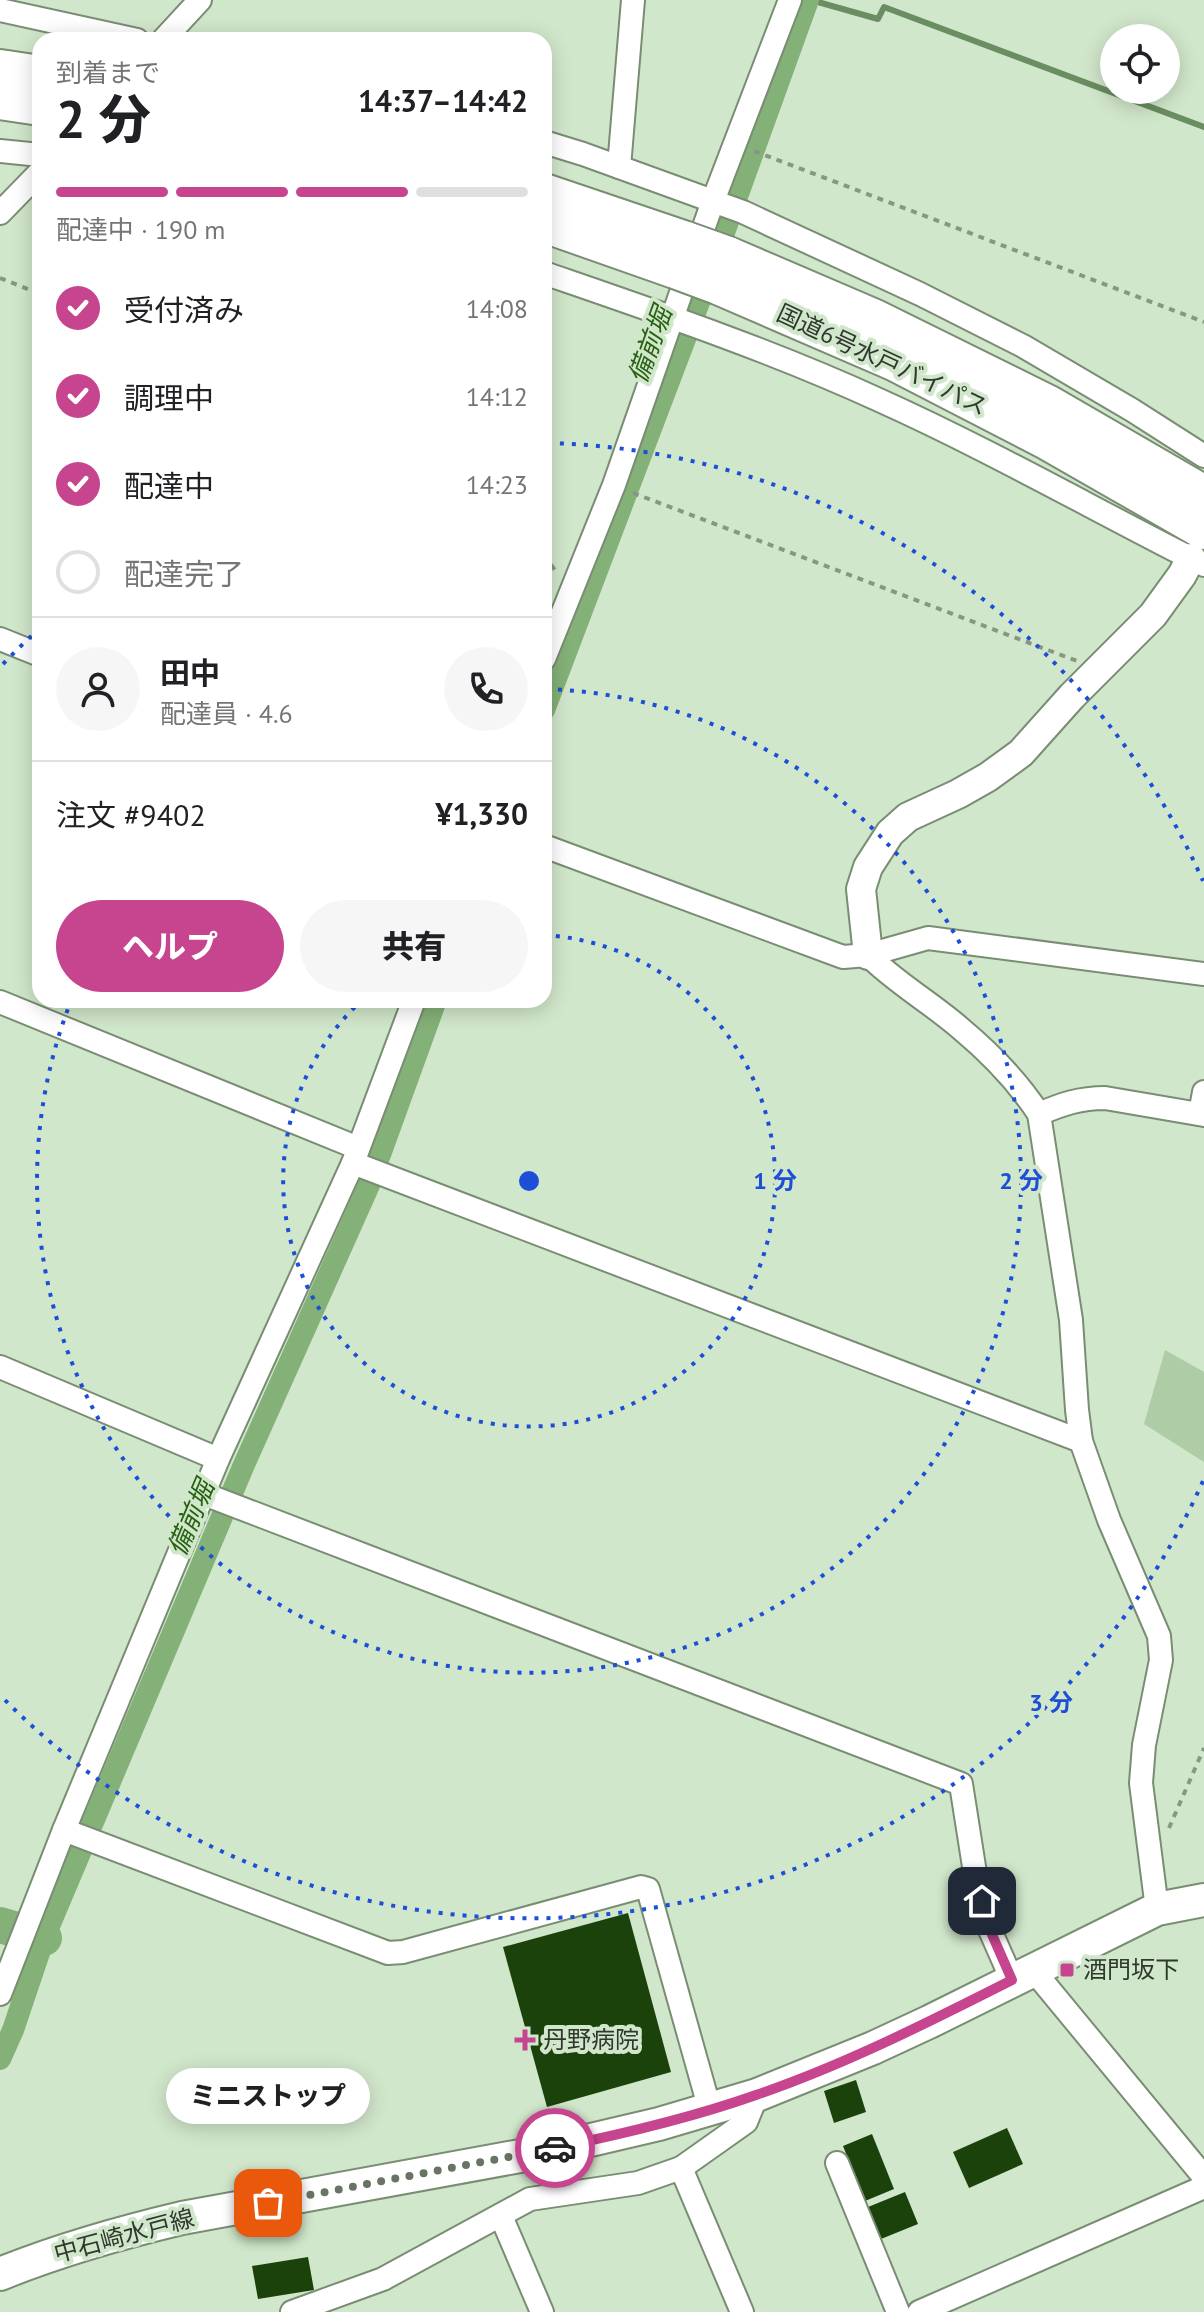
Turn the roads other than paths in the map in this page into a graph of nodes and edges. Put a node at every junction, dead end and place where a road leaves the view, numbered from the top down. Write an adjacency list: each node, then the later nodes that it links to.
1 (200, 0): 6 (street)
2 (633, 0): 14 (street)
3 (790, 0): 17 (street)
4 (0, 10): 5 (street)
5 (100, 32)
6 (170, 32)
7 (0, 69): 8 (highway)
8 (32, 74)
9 (0, 103): 10 (highway)
10 (32, 105)
11 (552, 145): 14 (street)
12 (0, 151): 13 (street)
13 (32, 154)
14 (619, 167): 17 (street)
15 (32, 180): 18 (street)
16 (552, 197): 20 (highway, 国道6号水戸バイパス)
17 (726, 206): 23 (street); 24 (street)
18 (0, 213)
19 (552, 225): 20 (highway, 国道6号水戸バイパス)
20 (681, 255): 21 (highway, 国道6号水戸バイパス, bridge)
21 (723, 271): 25 (highway, 国道6号水戸バイパス); 26 (highway, 国道6号水戸バイパス)
22 (552, 276): 23 (street)
23 (685, 321): 26 (street); 28 (street)
24 (1204, 456)
25 (1204, 495)
26 (1200, 551): 31 (street)
27 (0, 639): 29 (street)
28 (552, 639)
29 (32, 652)
30 (552, 849): 31 (street)
31 (868, 955): 32 (street); 36 (street)
32 (1204, 974)
33 (0, 1002): 37 (street)
34 (412, 1008): 37 (street)
35 (1203, 1107): 36 (street)
36 (1039, 1114): 39 (street)
37 (364, 1163): 39 (street); 40 (street)
38 (0, 1367): 40 (street)
39 (1081, 1441): 44 (street)
40 (218, 1459): 41 (street)
41 (217, 1499): 42 (street); 45 (street)
42 (78, 1835): 46 (street); 48 (street)
43 (1204, 1900): 44 (main road, 中石崎水戸線)
44 (1157, 1909): 45 (main road, 中石崎水戸線)
45 (1023, 1976): 47 (main road, 中石崎水戸線); 51 (street)
46 (0, 1994)
47 (757, 2095): 48 (main road, 中石崎水戸線); 50 (street)
48 (710, 2110): 54 (main road, 中石崎水戸線)
49 (837, 2163): 58 (street)
50 (681, 2168): 53 (street); 57 (street)
51 (1204, 2177)
52 (1204, 2187): 59 (street)
53 (501, 2216): 55 (street); 56 (street)
54 (0, 2274)
55 (292, 2312)
56 (542, 2312)
57 (742, 2312)
58 (898, 2312)
59 (919, 2312)

